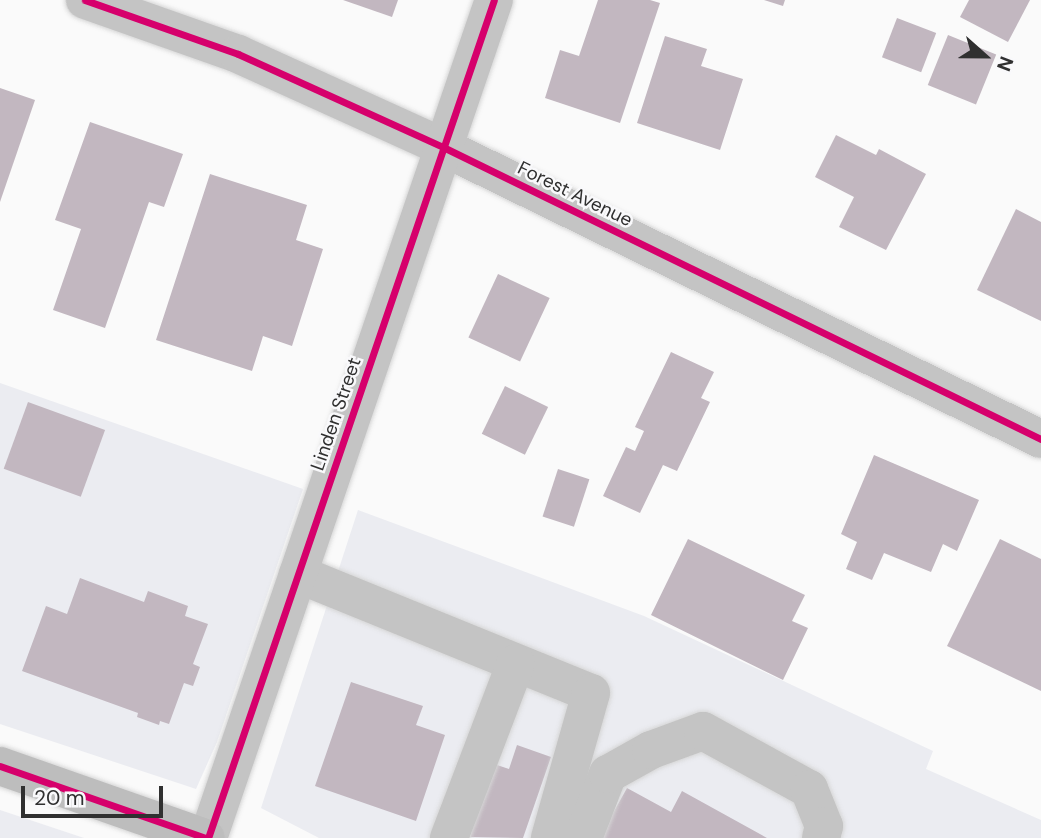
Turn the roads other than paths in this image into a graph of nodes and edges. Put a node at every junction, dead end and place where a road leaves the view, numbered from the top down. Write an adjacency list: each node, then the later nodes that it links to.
1 (85, 0): 3 (street, Forest Avenue)
2 (494, 0): 3 (street, Linden Street)
3 (443, 147): 4 (street, Forest Avenue); 5 (street, Linden Street)
4 (1041, 439)
5 (298, 574): 6 (street); 8 (street, Linden Street)
6 (516, 663): 9 (street); 10 (street)
7 (0, 766): 8 (main road)
8 (207, 838)
9 (449, 838)
10 (550, 838)
11 (583, 838): 12 (street)
12 (821, 838)

